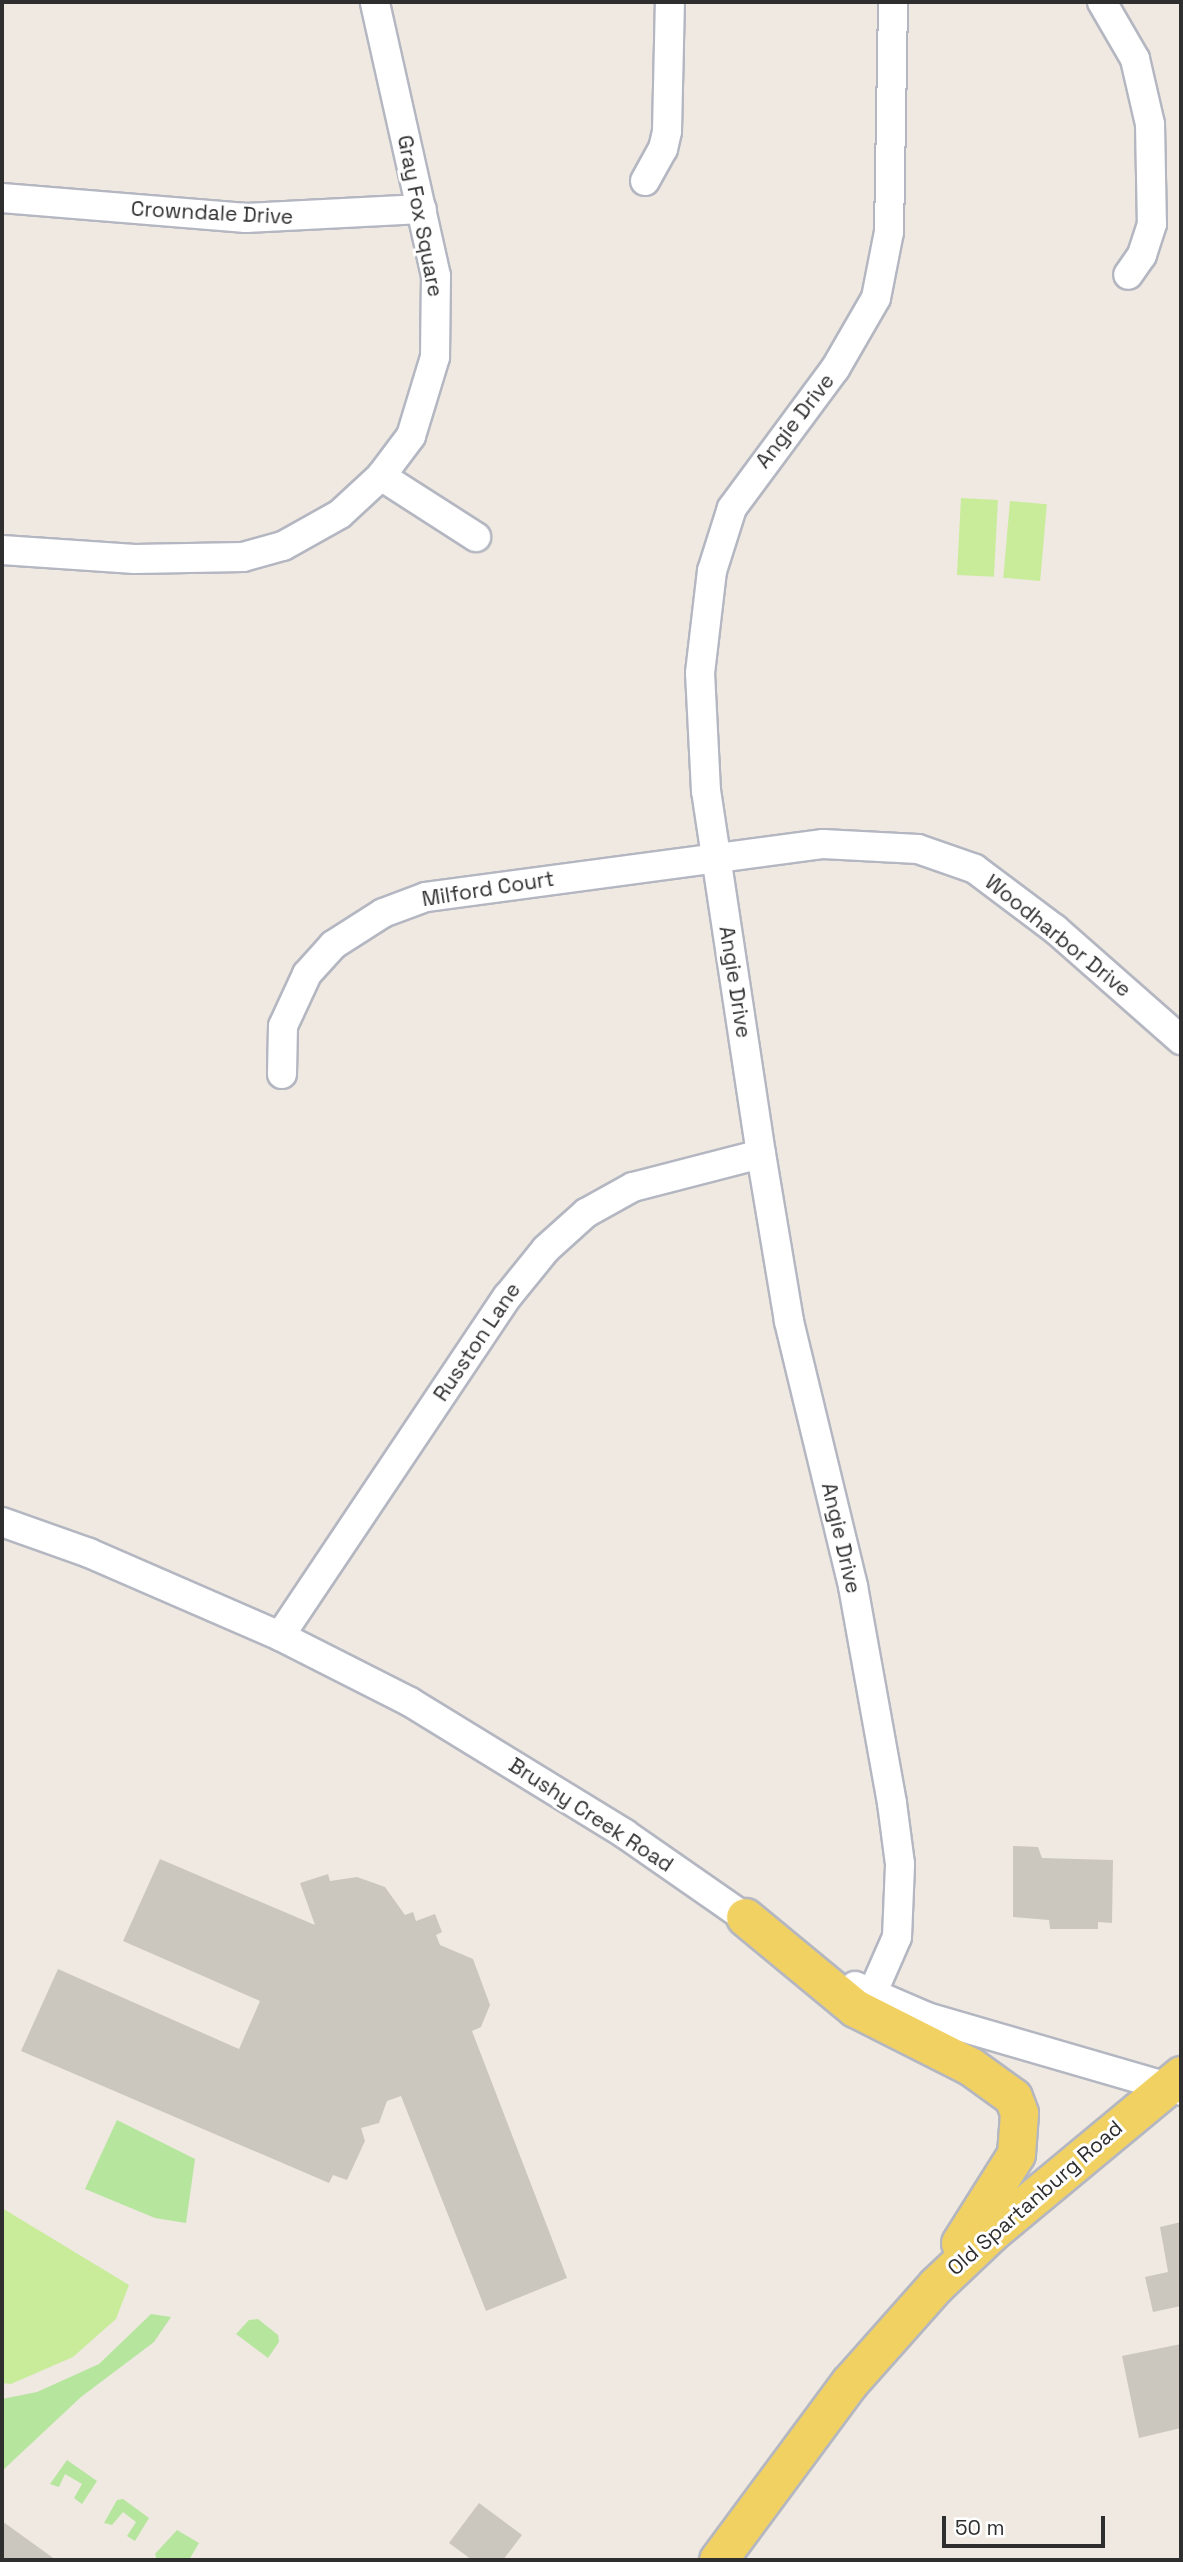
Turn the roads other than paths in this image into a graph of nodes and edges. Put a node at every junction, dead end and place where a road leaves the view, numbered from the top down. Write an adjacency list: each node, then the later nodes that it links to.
1 (375, 2): 7 (street, Gray Fox Square)
2 (670, 2): 5 (street)
3 (893, 2): 12 (street, Angie Drive)
4 (1102, 2): 8 (street)
5 (645, 181)
6 (2, 198): 7 (street, Crowndale Drive)
7 (422, 209): 9 (street, Gray Fox Square)
8 (1128, 275)
9 (381, 476): 10 (street); 11 (street, Gray Fox Square)
10 (476, 537)
11 (2, 550)
12 (715, 857): 13 (street, Woodharbor Drive); 14 (street, Milford Court); 15 (street, Angie Drive)
13 (1181, 1040)
14 (282, 1074)
15 (761, 1154): 17 (street, Russton Lane); 19 (street, Angie Drive)
16 (2, 1522): 17 (street, Brushy Creek Road)
17 (279, 1636): 18 (street, Brushy Creek Road)
18 (745, 1917): 19 (street, Brushy Creek Road); 21 (main road)
19 (872, 1994): 20 (street, Brushy Creek Road)
20 (1176, 2084): 21 (main road, Old Spartanburg Road)
21 (917, 2306): 22 (main road, Old Spartanburg Road)
22 (718, 2560)

